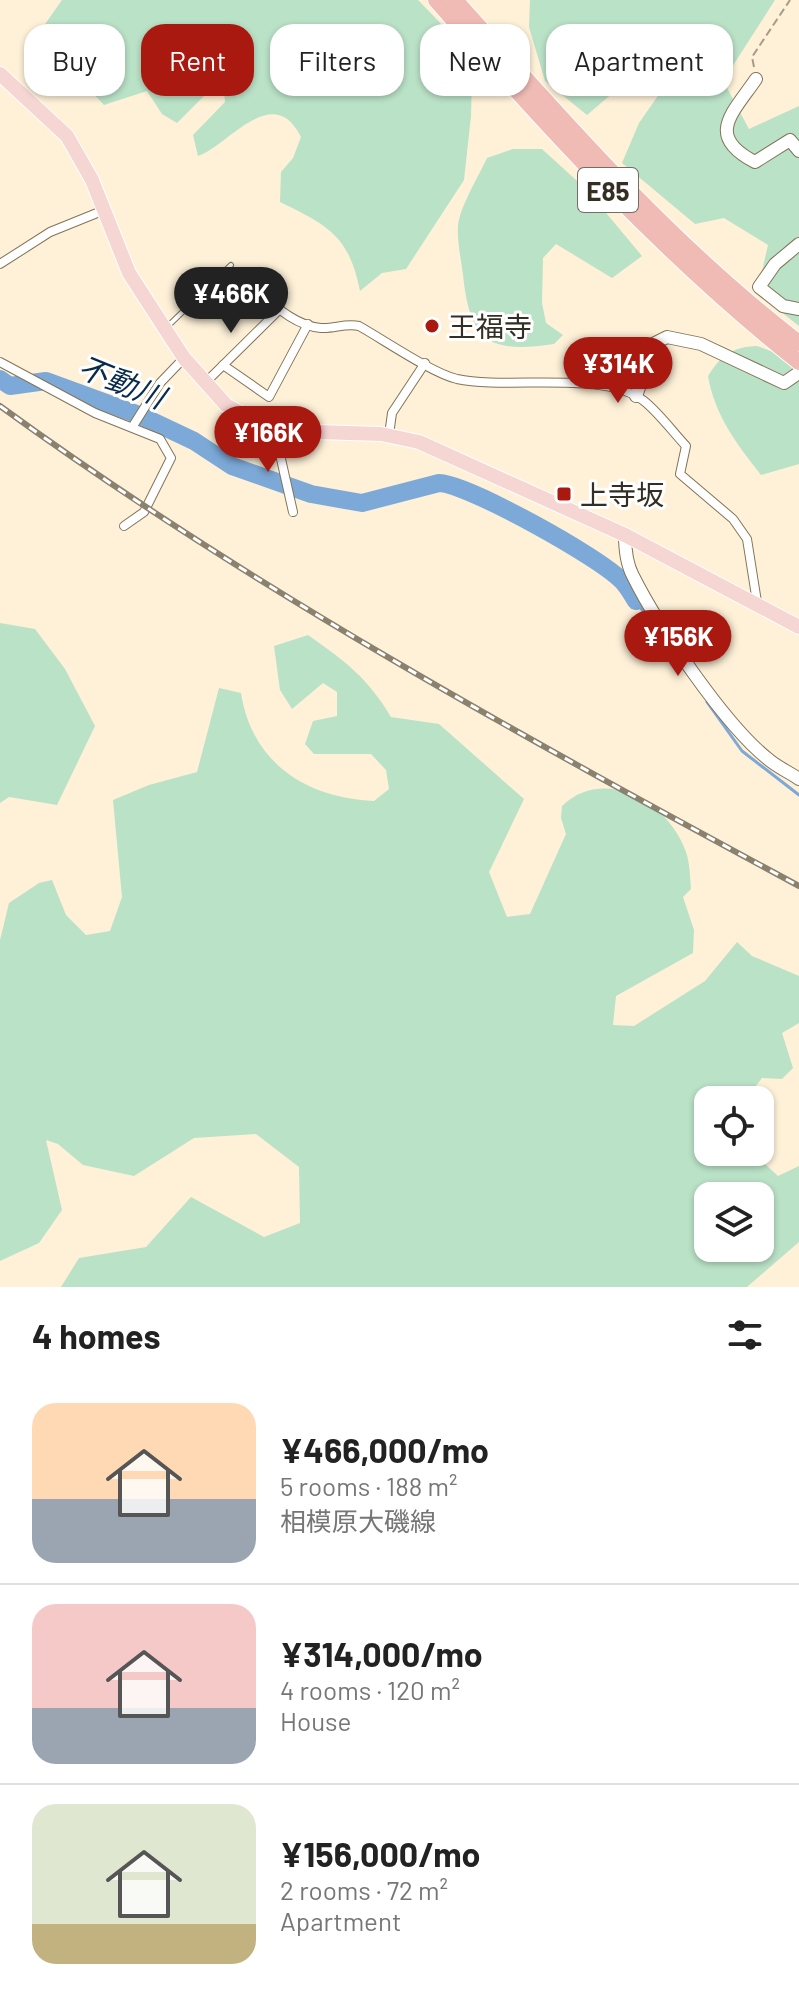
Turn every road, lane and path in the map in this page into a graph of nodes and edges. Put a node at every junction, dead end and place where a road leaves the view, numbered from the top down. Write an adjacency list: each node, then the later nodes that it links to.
1 (436, 0): 21 (highway, E85)
2 (455, 0): 16 (highway, E85)
3 (790, 0): 5 (path)
4 (0, 74): 7 (main road)
5 (756, 79): 6 (street)
6 (799, 151)
7 (102, 211): 9 (street); 15 (main road)
8 (799, 244): 13 (street)
9 (0, 264)
10 (231, 265): 15 (lane)
11 (255, 289): 12 (street)
12 (280, 309): 14 (street); 20 (street)
13 (799, 309)
14 (308, 324): 19 (street); 20 (street)
15 (165, 329): 17 (main road)
16 (799, 343)
17 (184, 358): 22 (main road); 24 (street)
18 (0, 362): 24 (street)
19 (425, 363): 23 (street); 26 (street)
20 (223, 365): 22 (street)
21 (798, 368): 23 (street)
22 (205, 383): 25 (main road)
23 (636, 396): 30 (street)
24 (133, 426): 28 (street)
25 (274, 428): 26 (main road); 27 (street)
26 (389, 435): 29 (main road)
27 (293, 512)
28 (124, 526)
29 (625, 535): 30 (main road); 32 (street)
30 (757, 602): 31 (main road)
31 (799, 627)
32 (799, 779)

